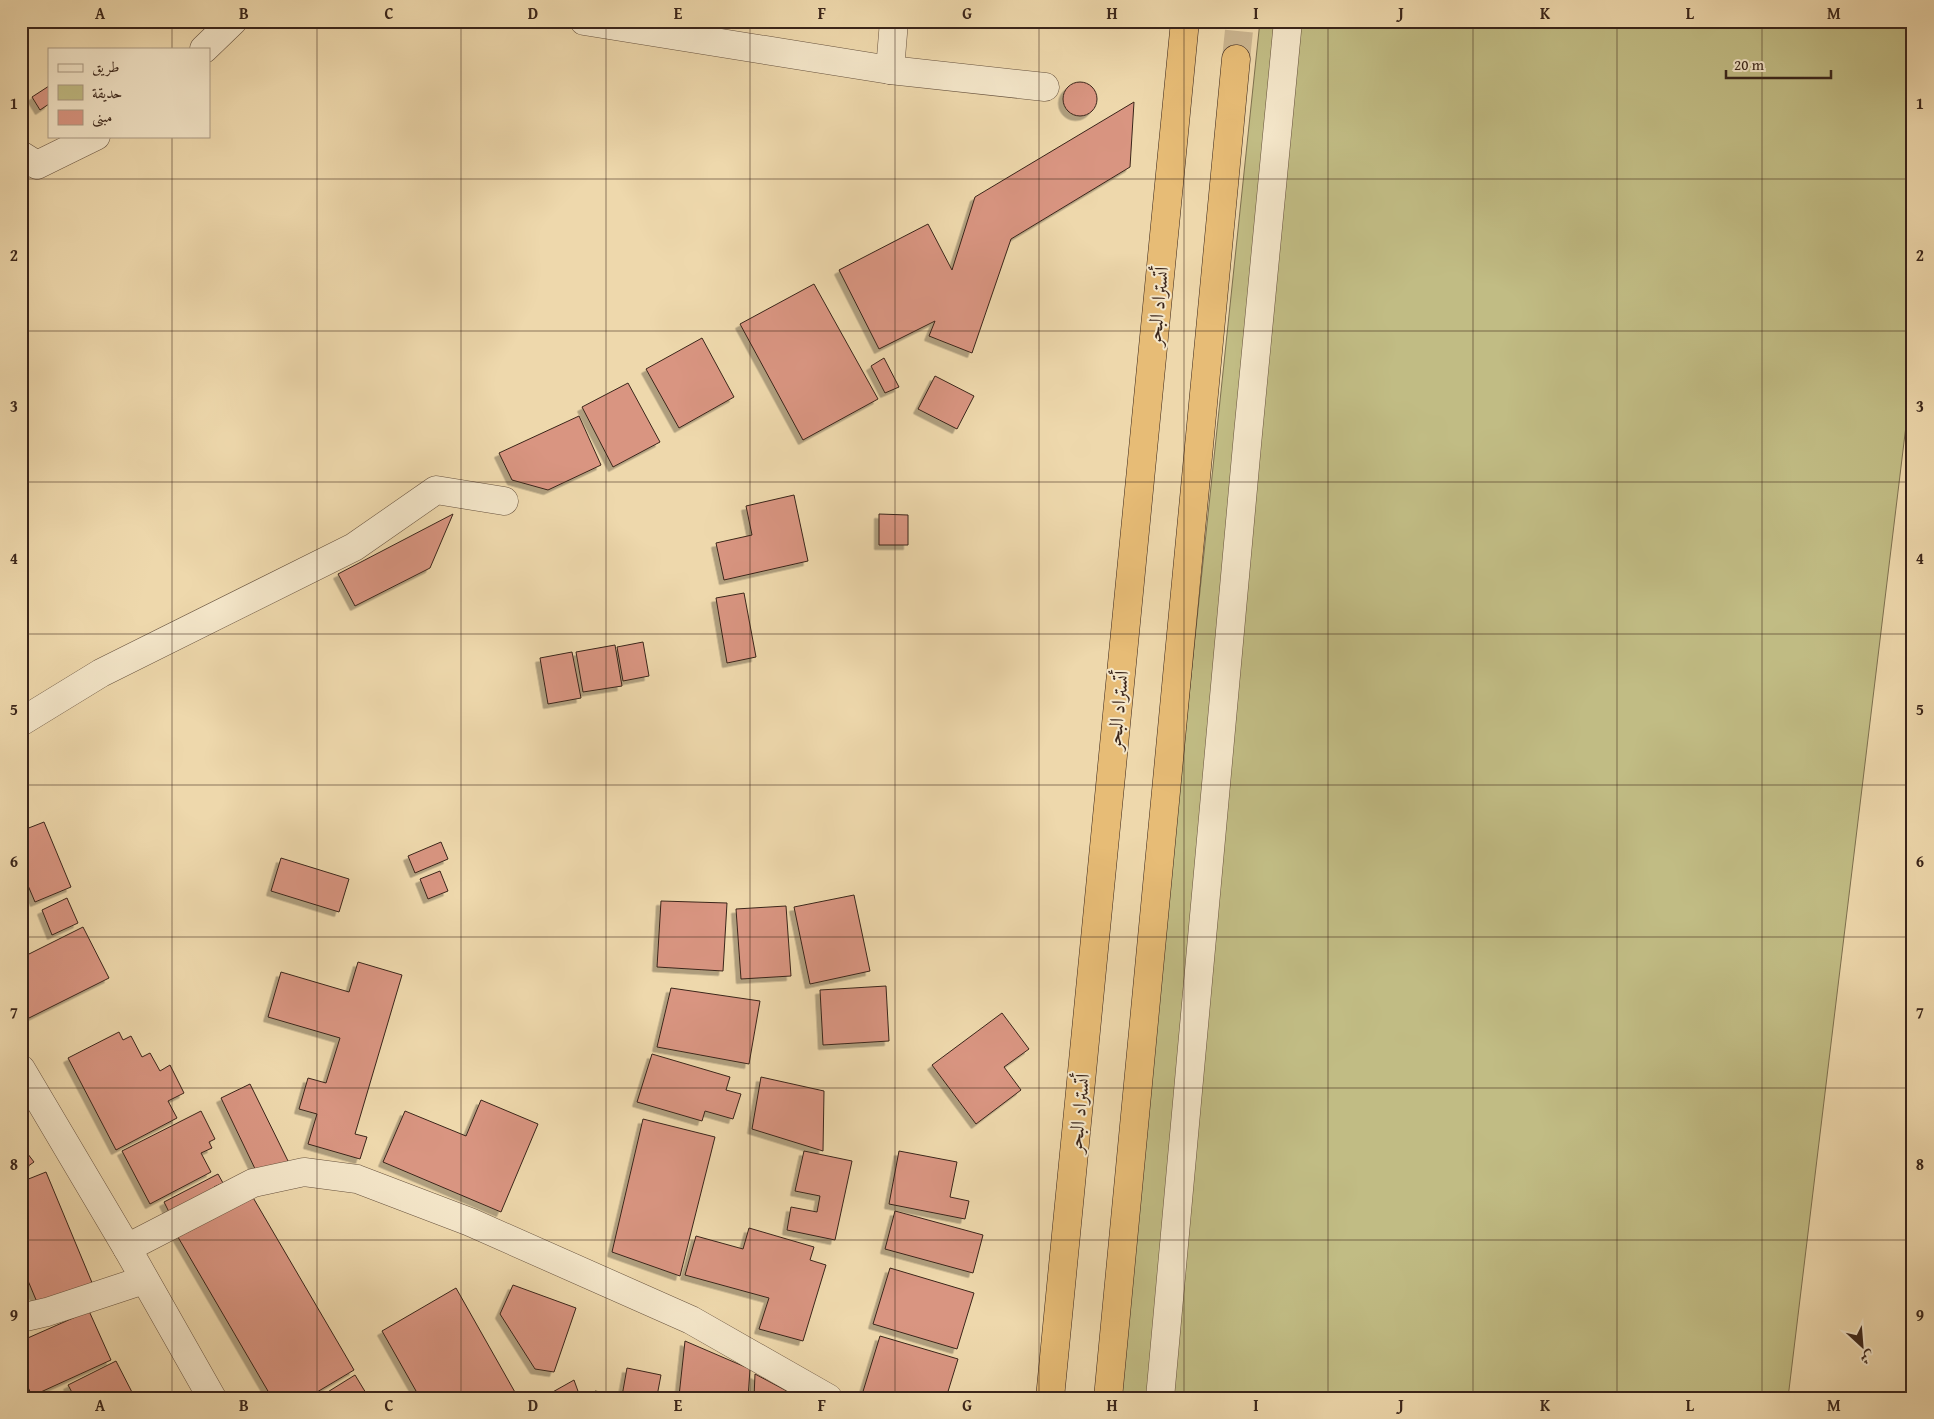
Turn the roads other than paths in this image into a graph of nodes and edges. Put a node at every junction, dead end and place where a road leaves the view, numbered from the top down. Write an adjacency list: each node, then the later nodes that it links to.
1 (584, 21): 8 (street)
2 (894, 21): 8 (street)
3 (1185, 21): 20 (highway, أتستراد البحر)
4 (1288, 21): 22 (street)
5 (230, 22): 6 (street)
6 (205, 48)
7 (1236, 59): 21 (highway)
8 (890, 70): 9 (street)
9 (1045, 87)
10 (92, 138): 11 (street)
11 (21, 155)
12 (504, 500): 13 (street)
13 (21, 722)
14 (21, 1069): 15 (street)
15 (127, 1248): 16 (street); 19 (street)
16 (144, 1280): 17 (street); 18 (street)
17 (21, 1318)
18 (212, 1398)
19 (828, 1398)
20 (1050, 1398)
21 (1108, 1398)
22 (1160, 1398)

